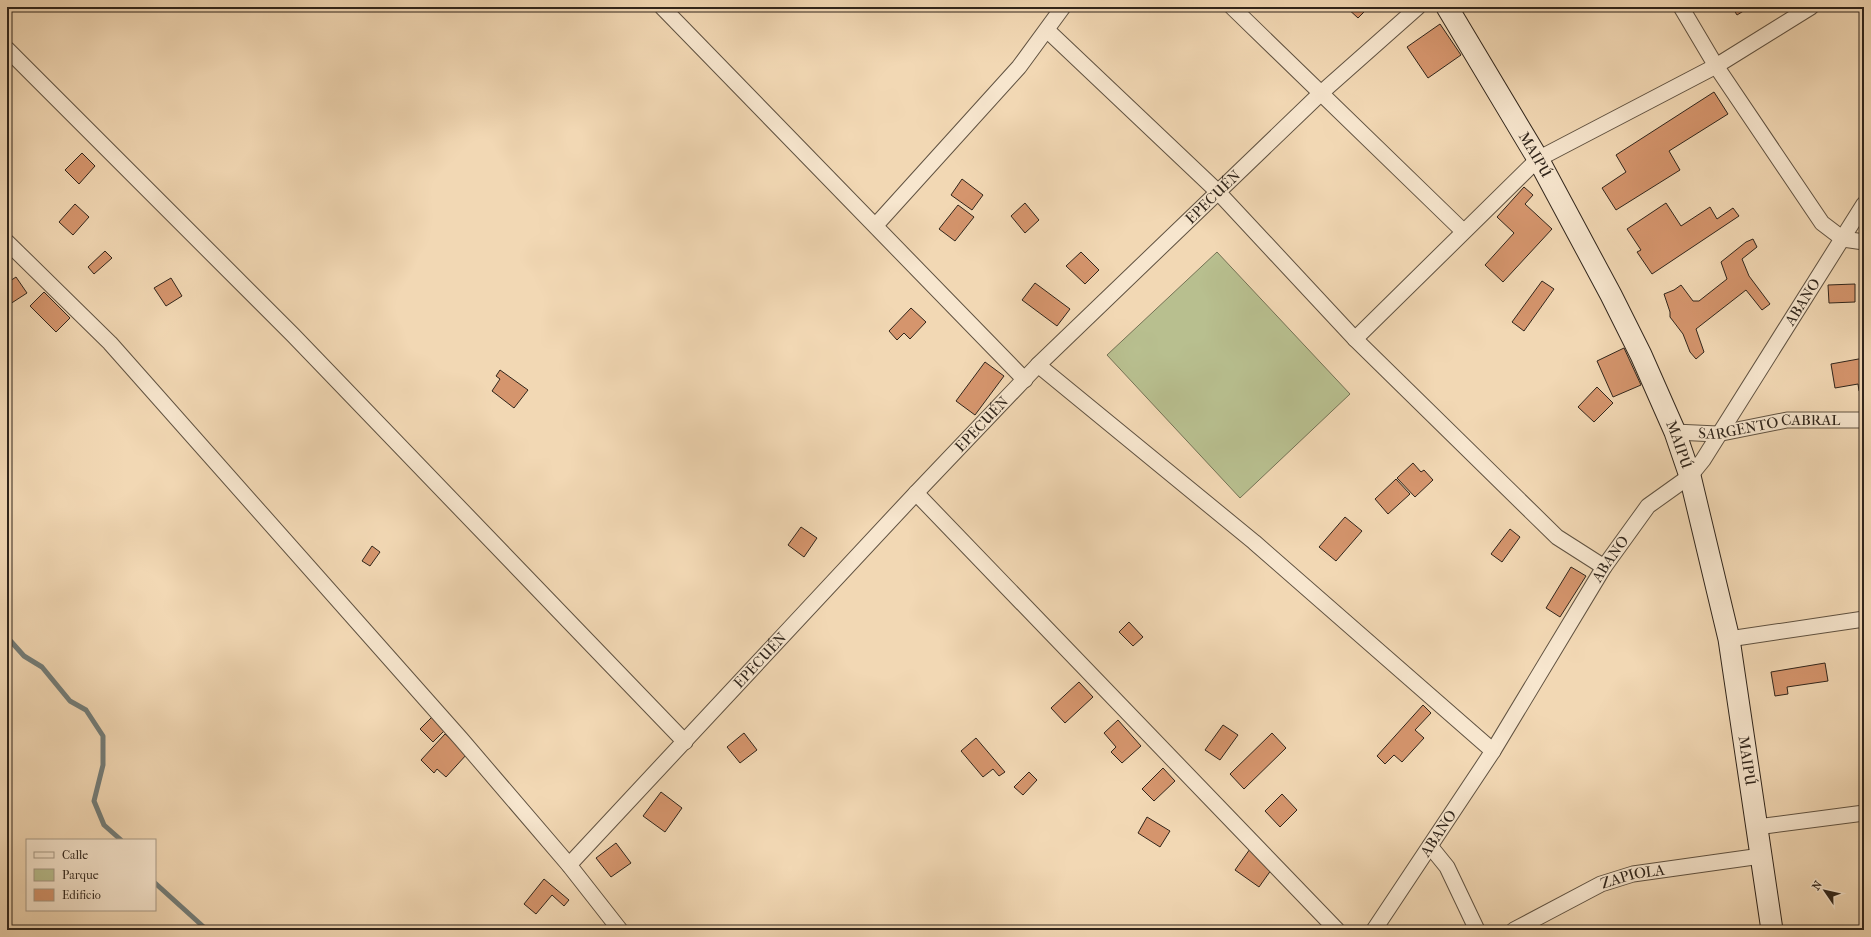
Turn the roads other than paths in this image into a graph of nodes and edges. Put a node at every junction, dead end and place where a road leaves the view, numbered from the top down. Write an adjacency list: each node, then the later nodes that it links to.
1 (662, 7): 15 (street)
2 (1063, 7): 8 (street)
3 (1232, 7): 11 (street)
4 (1418, 7): 11 (street, EPECUÉN)
5 (1447, 7): 12 (main road, MAIPÚ)
6 (1681, 7): 10 (street)
7 (1811, 7): 10 (street)
8 (1047, 30): 13 (street); 15 (street)
9 (7, 49): 31 (street)
10 (1716, 66): 12 (street); 17 (street)
11 (1321, 93): 13 (street, EPECUÉN); 16 (street)
12 (1538, 159): 16 (street); 24 (main road, MAIPÚ)
13 (1218, 192): 20 (street); 21 (street, EPECUÉN)
14 (1864, 204): 17 (street, ABANO)
15 (876, 225): 22 (street)
16 (1463, 231): 20 (street)
17 (1843, 239): 19 (street); 25 (street, ABANO)
18 (7, 242): 37 (street)
19 (1864, 242)
20 (1355, 339): 28 (street)
21 (1038, 365): 22 (street, EPECUÉN); 32 (street)
22 (1025, 380): 27 (street, EPECUÉN)
23 (1864, 420): 25 (street, SARGENTO CABRAL)
24 (1675, 432): 25 (street, SARGENTO CABRAL); 26 (main road, MAIPÚ)
25 (1717, 434): 26 (street, ABANO)
26 (1690, 476): 28 (street, ABANO); 30 (main road, MAIPÚ)
27 (916, 493): 31 (street, EPECUÉN); 39 (street)
28 (1604, 567): 32 (street, ABANO)
29 (1864, 619): 30 (street)
30 (1729, 638): 34 (main road, MAIPÚ)
31 (685, 742): 37 (street, EPECUÉN)
32 (1493, 751): 35 (street, ABANO)
33 (1864, 813): 34 (street)
34 (1757, 827): 36 (main road, MAIPÚ)
35 (1430, 846): 40 (street, ABANO); 41 (street)
36 (1761, 856): 42 (street, ZAPIOLA); 43 (main road, MAIPÚ)
37 (569, 865): 38 (street)
38 (620, 930)
39 (1337, 930)
40 (1374, 930)
41 (1477, 930)
42 (1514, 930)
43 (1772, 930)

